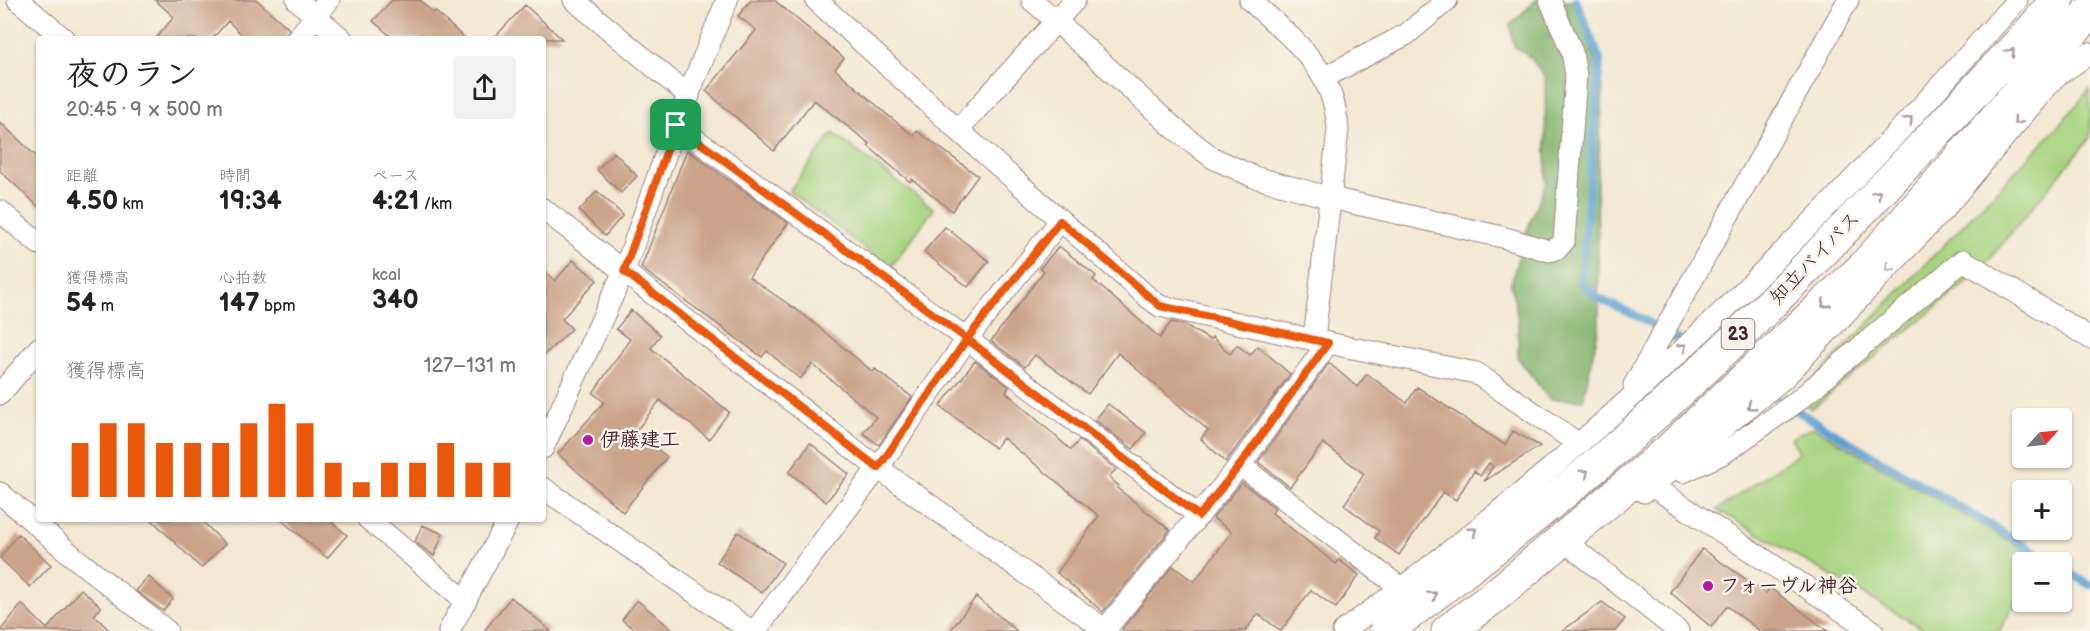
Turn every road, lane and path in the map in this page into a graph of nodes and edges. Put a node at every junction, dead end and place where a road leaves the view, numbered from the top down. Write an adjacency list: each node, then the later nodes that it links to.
1 (18, 0): 17 (street)
2 (297, 0): 14 (street)
3 (574, 0): 22 (street)
4 (727, 0): 22 (street)
5 (816, 0): 24 (street)
6 (1032, 0): 16 (street)
7 (1075, 0): 16 (street)
8 (1250, 0): 21 (street)
9 (1447, 0): 21 (street)
10 (1550, 0): 25 (street)
11 (1848, 0): 36 (street)
12 (2017, 0): 36 (street, one-way to 12)
13 (2057, 0): 57 (highway, 知立バイパス / 23, one-way to 13)
14 (322, 8): 18 (street); 19 (street)
15 (2090, 12): 50 (highway, 知立バイパス / 23, one-way to 50)
16 (1056, 21): 24 (street); 25 (street)
17 (60, 36)
18 (299, 36)
19 (340, 36)
20 (2090, 53): 41 (street, one-way to 41)
21 (1325, 77): 25 (street)
22 (689, 96): 23 (street)
23 (676, 125): 30 (street); 32 (street)
24 (958, 130): 28 (street)
25 (1331, 198): 33 (street)
26 (0, 211): 29 (street)
27 (546, 211): 30 (street)
28 (1060, 221): 32 (street); 33 (street)
29 (36, 241)
30 (624, 271): 37 (street); 40 (street)
31 (2090, 338): 41 (street)
32 (967, 339): 40 (street); 44 (street)
33 (1321, 341): 38 (street); 39 (street)
34 (36, 352): 35 (street)
35 (0, 394)
36 (1625, 401): 38 (street)
37 (546, 437)
38 (1579, 444): 48 (street, one-way to 38)
39 (1240, 465): 44 (street); 48 (street)
40 (878, 468): 54 (street); 55 (street)
41 (1652, 486): 47 (street); 59 (street)
42 (546, 490): 53 (street)
43 (0, 493): 51 (street)
44 (1199, 516): 55 (street)
45 (372, 522): 49 (street)
46 (507, 522): 49 (street)
47 (1572, 547): 50 (street); 58 (street)
48 (1402, 589): 56 (street)
49 (466, 601): 52 (street)
50 (1465, 629)
51 (167, 631)
52 (449, 631)
53 (751, 631)
54 (756, 631)
55 (1105, 631)
56 (1343, 631)
57 (1386, 631)
58 (1678, 631)
59 (1873, 631)

